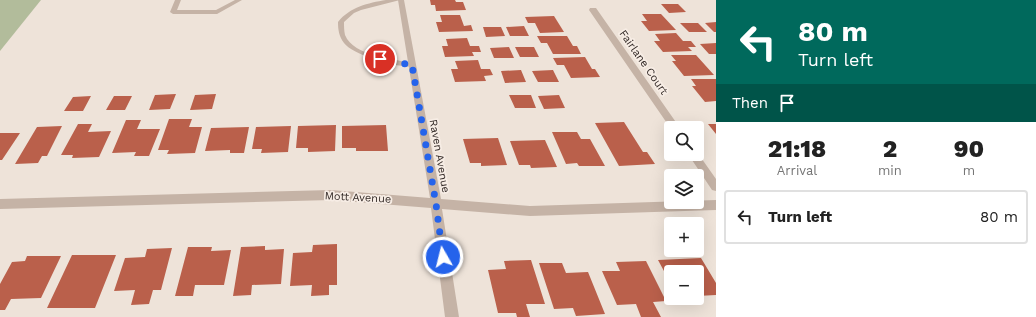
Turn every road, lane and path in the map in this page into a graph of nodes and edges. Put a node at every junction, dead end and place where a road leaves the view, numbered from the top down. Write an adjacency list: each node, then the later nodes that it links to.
1 (178, 0): 2 (lane)
2 (238, 0)
3 (397, 0): 6 (lane)
4 (401, 0): 6 (street, Raven Avenue)
5 (593, 10): 7 (street, Fairlane Court)
6 (412, 65): 11 (street, Raven Avenue)
7 (670, 121)
8 (698, 161): 9 (street)
9 (716, 187)
10 (0, 204): 11 (street, Mott Avenue)
11 (436, 204): 12 (street, Mott Avenue); 13 (street, Raven Avenue)
12 (716, 205)
13 (452, 317)

